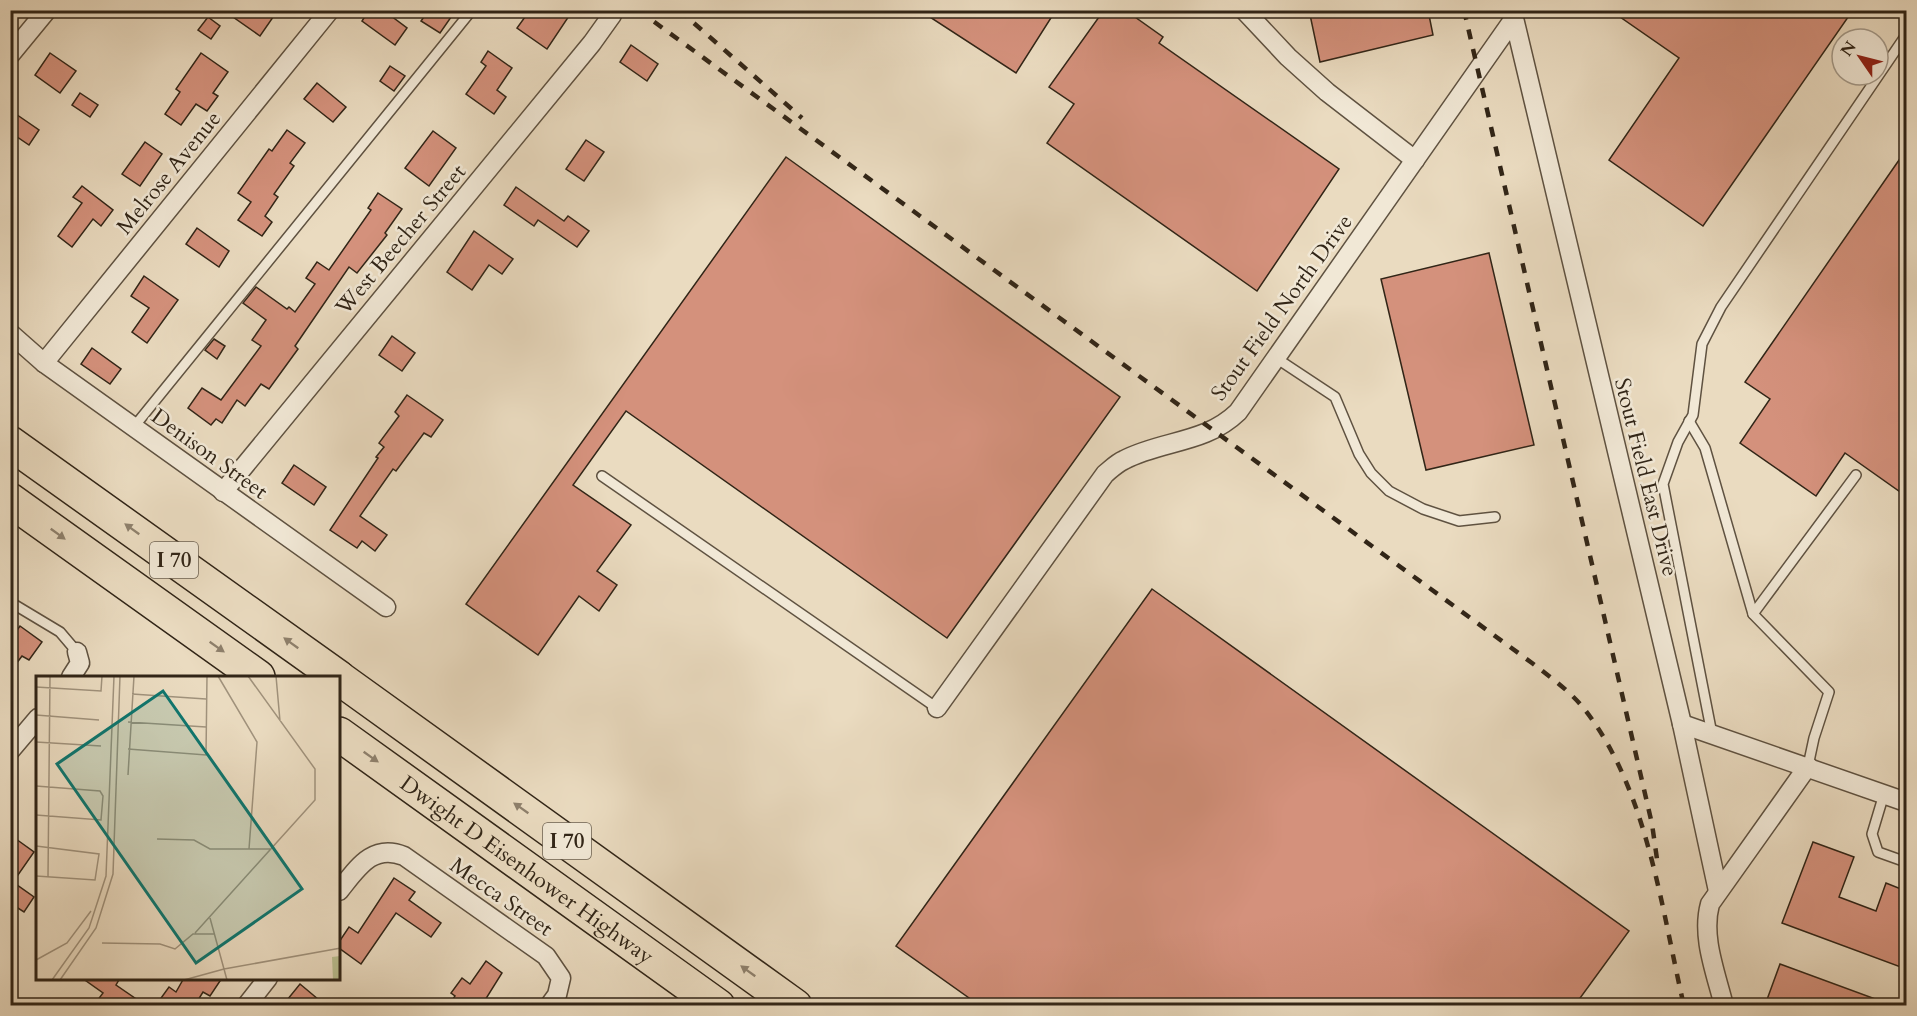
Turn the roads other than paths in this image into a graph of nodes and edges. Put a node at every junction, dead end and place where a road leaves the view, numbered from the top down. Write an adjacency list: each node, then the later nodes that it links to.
1 (47, 10): 8 (street)
2 (330, 10): 12 (street, Melrose Avenue)
3 (472, 10): 14 (lane)
4 (1244, 10): 9 (street)
5 (609, 13): 18 (street, West Beecher Street)
6 (1513, 15): 9 (street, Stout Field North Drive); 31 (street, Stout Field East Drive)
7 (1906, 34): 13 (lane)
8 (10, 55)
9 (1415, 160): 11 (street, Stout Field North Drive)
10 (10, 333): 12 (street, Denison Street)
11 (1276, 358): 20 (lane); 29 (street, Stout Field North Drive)
12 (44, 363): 14 (street, Denison Street)
13 (1689, 421): 23 (lane); 32 (lane)
14 (133, 428): 18 (street, Denison Street)
15 (10, 443): 27 (highway, Dwight D Eisenhower Highway / I 70, one-way to 15)
16 (1856, 475): 23 (lane)
17 (602, 476): 29 (lane)
18 (223, 492): 22 (street, Denison Street)
19 (10, 500): 26 (highway, I 70, one-way to 26)
20 (1496, 517)
21 (10, 602): 24 (lane)
22 (386, 607)
23 (1753, 614): 35 (lane)
24 (76, 652): 25 (street)
25 (72, 676)
26 (257, 676)
27 (338, 676)
28 (340, 678): 47 (highway, Dwight D Eisenhower Highway / I 70, one-way to 28)
29 (937, 708)
30 (36, 720): 34 (street)
31 (1682, 724): 32 (street); 40 (street, Stout Field East Drive)
32 (1712, 734): 35 (street)
33 (340, 735): 41 (highway, Dwight D Eisenhower Highway / I 70, one-way to 41)
34 (10, 751)
35 (1808, 766): 36 (street); 40 (street)
36 (1884, 794): 37 (street); 38 (lane)
37 (1906, 802)
38 (1906, 862)
39 (340, 890): 44 (street, Mecca Street)
40 (1718, 891): 48 (street)
41 (616, 932): 45 (highway); 46 (highway, Dwight D Eisenhower Highway / I 70)
42 (266, 980): 43 (street)
43 (246, 1005)
44 (549, 1005)
45 (696, 1005)
46 (718, 1005)
47 (795, 1005)
48 (1724, 1005)

